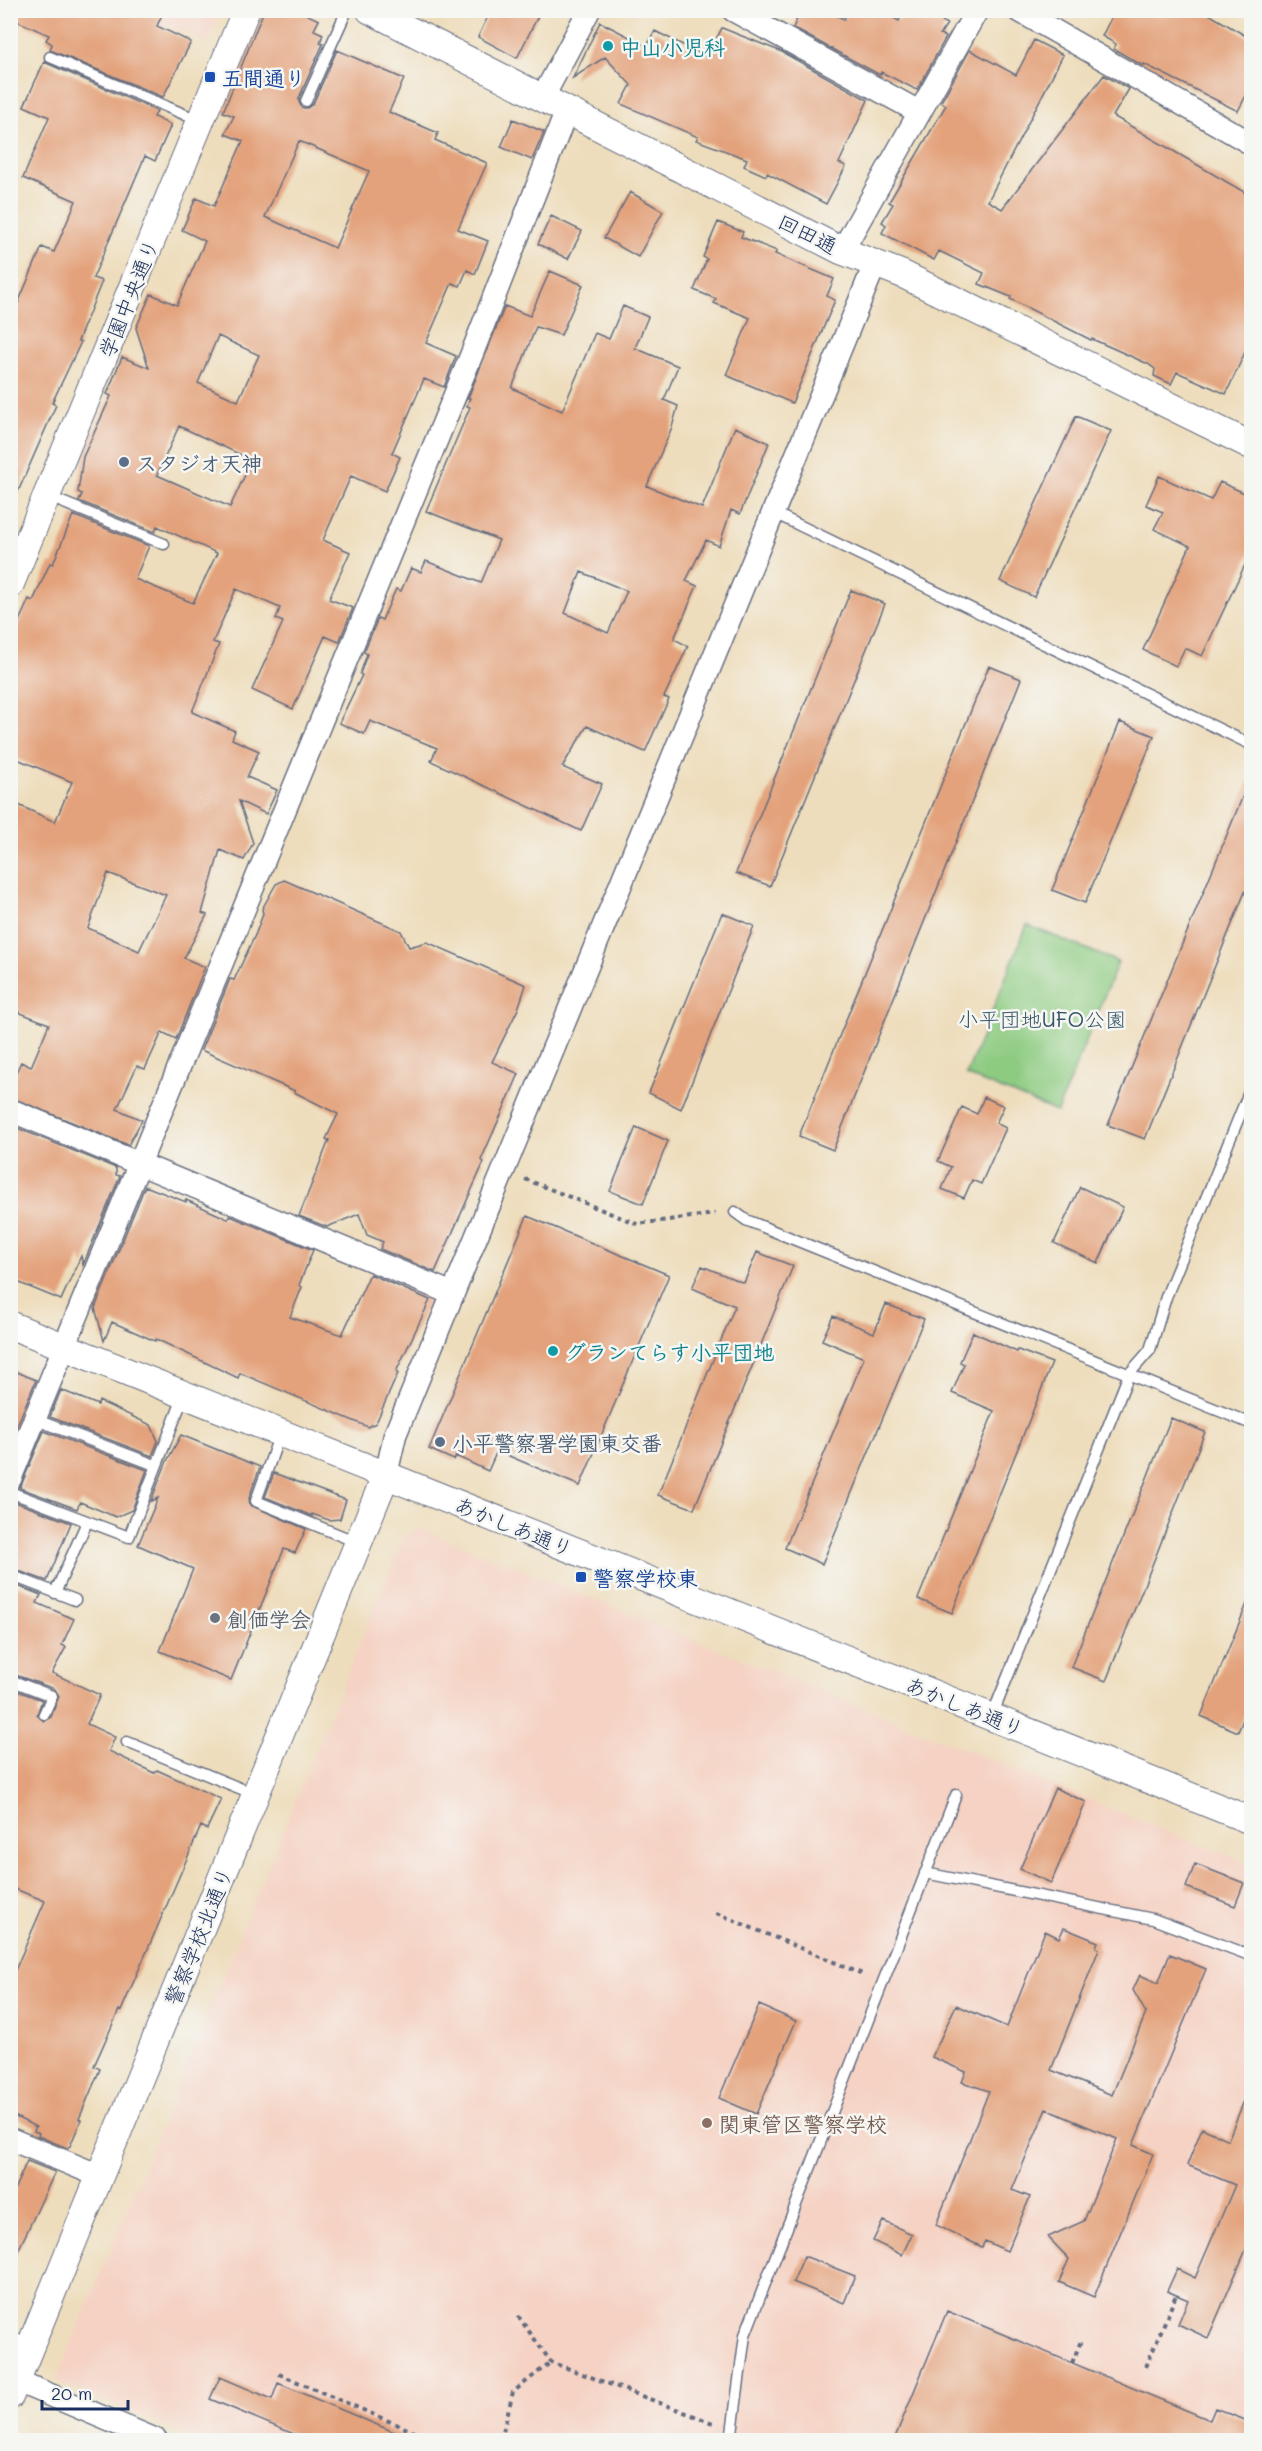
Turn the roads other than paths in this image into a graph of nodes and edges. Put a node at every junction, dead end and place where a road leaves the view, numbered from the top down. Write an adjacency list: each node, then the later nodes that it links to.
1 (246, 10): 13 (street, 学園中央通り)
2 (347, 10): 10 (lane)
3 (370, 10): 9 (street, 回田通)
4 (589, 10): 9 (street)
5 (733, 10): 12 (street)
6 (977, 10): 12 (street)
7 (1018, 10): 14 (street)
8 (50, 57): 13 (lane)
9 (543, 97): 11 (street, 回田通)
10 (306, 101)
11 (567, 110): 15 (street, 回田通); 26 (street)
12 (919, 112): 15 (street)
13 (201, 121): 18 (street, 学園中央通り)
14 (1251, 144)
15 (842, 251): 16 (street, 回田通)
16 (875, 264): 17 (street, 回田通); 19 (street)
17 (1251, 446)
18 (47, 496): 20 (street, 学園中央通り); 21 (lane)
19 (774, 513): 23 (lane); 28 (street)
20 (19, 541): 22 (street, 学園中央通り)
21 (164, 544)
22 (10, 585)
23 (1251, 745)
24 (1251, 1085): 31 (lane)
25 (10, 1110): 26 (street)
26 (141, 1162): 28 (street); 30 (street)
27 (735, 1212): 31 (lane)
28 (453, 1294): 37 (street)
29 (10, 1325): 30 (street, あかしあ通り)
30 (63, 1346): 32 (street, あかしあ通り); 33 (street)
31 (1129, 1374): 34 (lane); 47 (lane)
32 (184, 1394): 35 (street, あかしあ通り); 36 (lane)
33 (34, 1419): 36 (lane); 38 (street)
34 (1251, 1424)
35 (281, 1433): 37 (street, あかしあ通り); 41 (lane)
36 (155, 1465): 40 (lane)
37 (386, 1475): 41 (street, 警察学校北通り); 47 (street, あかしあ通り)
38 (10, 1479)
39 (10, 1492): 40 (lane)
40 (87, 1522): 43 (lane)
41 (359, 1544): 49 (street, 警察学校北通り)
42 (10, 1575): 43 (lane)
43 (55, 1593): 44 (lane)
44 (75, 1600)
45 (10, 1680): 46 (lane)
46 (44, 1714)
47 (992, 1717): 51 (street, あかしあ通り)
48 (127, 1742): 49 (lane)
49 (255, 1794): 55 (street, 警察学校北通り)
50 (956, 1795): 52 (lane)
51 (1251, 1821)
52 (925, 1873): 53 (lane); 58 (lane)
53 (1251, 1956)
54 (10, 2139): 55 (street)
55 (100, 2176): 56 (street, 警察学校北通り)
56 (21, 2341): 57 (street, 警察学校北通り)
57 (14, 2389): 59 (street)
58 (731, 2435)
59 (155, 2440)

